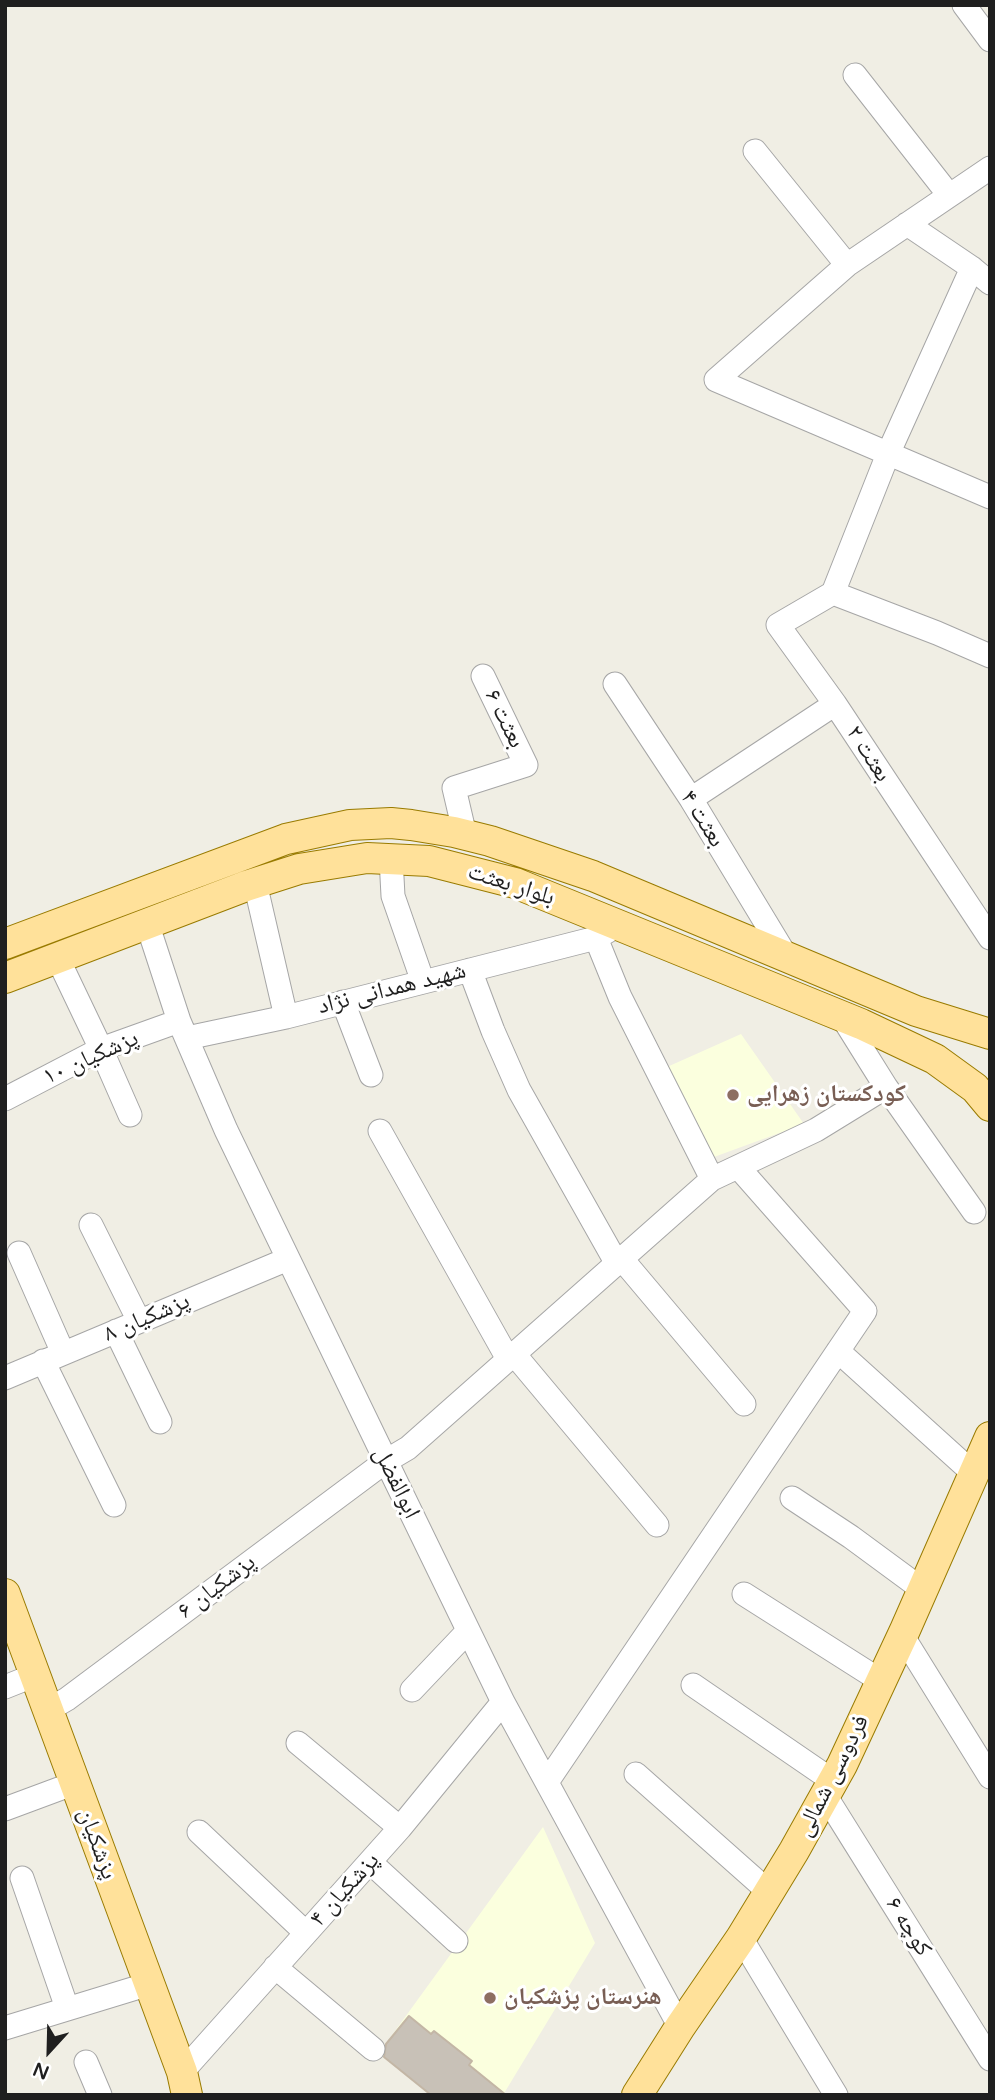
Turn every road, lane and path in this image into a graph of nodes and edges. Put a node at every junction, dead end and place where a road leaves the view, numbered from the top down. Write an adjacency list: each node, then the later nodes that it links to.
1 (964, 5): 2 (street)
2 (990, 40)
3 (855, 75): 6 (street)
4 (755, 151): 8 (street)
5 (990, 168): 6 (street)
6 (949, 195): 7 (street)
7 (907, 224): 8 (street); 9 (street)
8 (848, 265): 10 (street)
9 (981, 276): 10 (street)
10 (888, 454): 11 (street); 12 (street)
11 (990, 497)
12 (833, 593): 13 (street); 16 (street, بعثت ۲)
13 (990, 656)
14 (483, 676): 18 (street, بعثت ۶)
15 (615, 684): 17 (street, بعثت ۴)
16 (835, 704): 17 (street); 23 (street, بعثت ۲)
17 (691, 799): 25 (street, بعثت ۴)
18 (465, 835): 24 (main road, بلوار بعثت); 25 (main road, بلوار بعثت)
19 (391, 858): 20 (main road, بلوار بعثت); 22 (main road, بلوار بعثت); 29 (street)
20 (256, 883): 21 (main road, بلوار بعثت); 32 (street)
21 (148, 923): 26 (main road, بلوار بعثت); 33 (street, ابوالفضل)
22 (608, 931): 27 (street, شهید همدانی نژاد); 31 (main road, بلوار بعثت); 43 (street)
23 (990, 938)
24 (5, 944)
25 (786, 956): 34 (main road, بلوار بعثت)
26 (58, 959): 28 (main road, بلوار بعثت); 35 (street)
27 (470, 970): 29 (street, شهید همدانی نژاد); 48 (street)
28 (5, 978)
29 (424, 982): 30 (street, شهید همدانی نژاد)
30 (343, 1002): 32 (street, شهید همدانی نژاد); 36 (street)
31 (841, 1015): 37 (street); 39 (main road, بلوار بعثت)
32 (286, 1017): 33 (street, شهید همدانی نژاد)
33 (183, 1029): 35 (street, پزشکیان ۱۰); 47 (street, ابوالفضل)
34 (990, 1034)
35 (102, 1049): 38 (street, پزشکیان ۱۰); 40 (street)
36 (371, 1075)
37 (886, 1087): 42 (street, پزشکیان ۶); 44 (street)
38 (5, 1099)
39 (990, 1105)
40 (130, 1115)
41 (380, 1130): 53 (street)
42 (739, 1168): 43 (street, پزشکیان ۶); 51 (street)
43 (712, 1179): 48 (street, پزشکیان ۶)
44 (974, 1212)
45 (91, 1226): 49 (street)
46 (19, 1253): 52 (street)
47 (288, 1259): 49 (street, پزشکیان ۸); 58 (street, ابوالفضل)
48 (619, 1260): 53 (street, پزشکیان ۶); 55 (street)
49 (139, 1321): 50 (street, پزشکیان ۸)
50 (116, 1331): 52 (street, پزشکیان ۸); 56 (street)
51 (838, 1351): 59 (street); 78 (street)
52 (53, 1357): 54 (street, پزشکیان ۸); 61 (street)
53 (511, 1357): 58 (street, پزشکیان ۶); 62 (street)
54 (5, 1377)
55 (744, 1404)
56 (160, 1422)
57 (990, 1437): 59 (main road, فردوسی شمالی)
58 (386, 1461): 66 (street, ابوالفضل); 74 (street, پزشکیان ۶)
59 (973, 1474): 63 (main road, فردوسی شمالی)
60 (792, 1498): 63 (street)
61 (114, 1505)
62 (657, 1525)
63 (923, 1590): 67 (main road, فردوسی شمالی)
64 (5, 1594): 68 (main road, پزشکیان)
65 (744, 1594): 69 (street)
66 (468, 1630): 72 (street); 73 (street, ابوالفضل)
67 (902, 1635): 69 (main road, فردوسی شمالی); 77 (street)
68 (36, 1675): 71 (street); 74 (main road, پزشکیان)
69 (881, 1681): 80 (main road, فردوسی شمالی)
70 (693, 1685): 80 (street)
71 (5, 1687)
72 (412, 1690)
73 (503, 1702): 78 (street, ابوالفضل); 82 (street, پزشکیان ۴)
74 (48, 1710): 79 (main road, پزشکیان)
75 (298, 1743): 82 (street)
76 (636, 1774): 86 (street)
77 (990, 1777)
78 (547, 1782): 93 (street, ابوالفضل)
79 (75, 1783): 81 (street); 91 (main road, پزشکیان)
80 (829, 1788): 86 (main road, فردوسی شمالی); 96 (street, کوچه ۶)
81 (5, 1809)
82 (400, 1828): 84 (street, پزشکیان ۴)
83 (200, 1832): 87 (street)
84 (370, 1862): 87 (street, پزشکیان ۴); 89 (street)
85 (22, 1878): 92 (street)
86 (769, 1892): 88 (main road, فردوسی شمالی)
87 (306, 1933): 90 (street, پزشکیان ۴)
88 (741, 1938): 93 (main road, فردوسی شمالی); 101 (street)
89 (456, 1941)
90 (275, 1967): 95 (street); 98 (street, پزشکیان ۴)
91 (149, 1984): 92 (street); 98 (main road, پزشکیان)
92 (67, 2008): 94 (street)
93 (680, 2027): 100 (main road, فردوسی شمالی)
94 (5, 2028)
95 (373, 2049)
96 (990, 2059)
97 (86, 2062): 99 (street)
98 (184, 2084)
99 (100, 2095)
100 (637, 2095)
101 (836, 2095)

